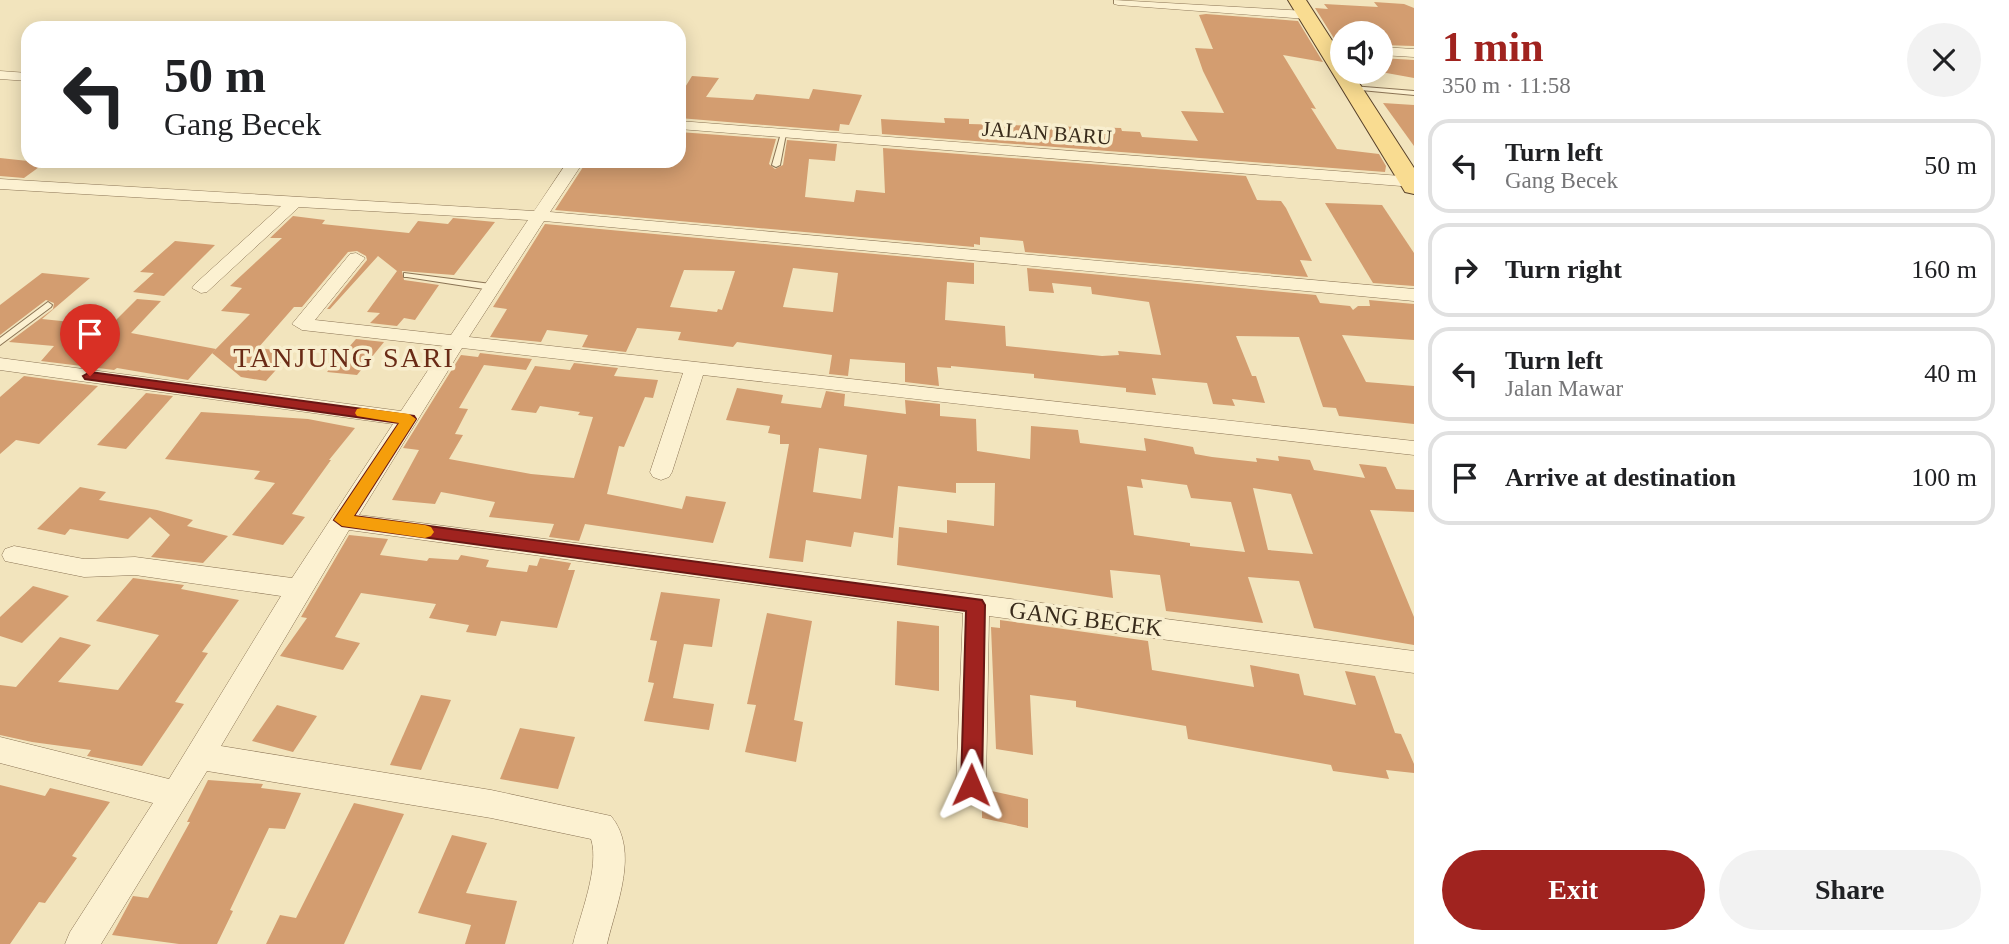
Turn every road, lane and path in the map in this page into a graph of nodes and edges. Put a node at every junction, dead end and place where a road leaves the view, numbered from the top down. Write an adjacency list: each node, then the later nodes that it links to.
1 (1118, 2): 2 (street)
2 (1302, 7): 3 (main road)
3 (1330, 41)
4 (1393, 52): 5 (street)
5 (1414, 54)
6 (0, 75): 7 (street)
7 (21, 76)
8 (1350, 84): 16 (main road)
9 (1376, 84): 10 (lane)
10 (1414, 93)
11 (686, 126): 12 (street, JALAN BARU)
12 (783, 134): 13 (lane); 16 (street, JALAN BARU)
13 (776, 165)
14 (571, 168): 18 (street)
15 (0, 184): 17 (street)
16 (1413, 184)
17 (296, 201): 18 (street); 22 (street)
18 (540, 216): 21 (street); 23 (street)
19 (356, 258): 26 (street)
20 (407, 275): 21 (lane)
21 (491, 287): 26 (street)
22 (201, 288)
23 (1414, 295)
24 (48, 306): 25 (lane)
25 (0, 342)
26 (457, 343): 28 (street); 29 (street)
27 (3, 367): 29 (street)
28 (695, 369): 30 (street); 31 (street)
29 (409, 419): 32 (street)
30 (1414, 448)
31 (661, 472)
32 (342, 520): 34 (street); 35 (street, GANG BECEK)
33 (14, 555): 34 (street)
34 (299, 589): 38 (street)
35 (976, 605): 36 (street, GANG BECEK); 39 (street)
36 (1414, 662)
37 (0, 750): 40 (street)
38 (198, 756): 40 (street); 42 (street)
39 (971, 785)
40 (176, 795): 41 (street)
41 (82, 944)
42 (590, 944)

